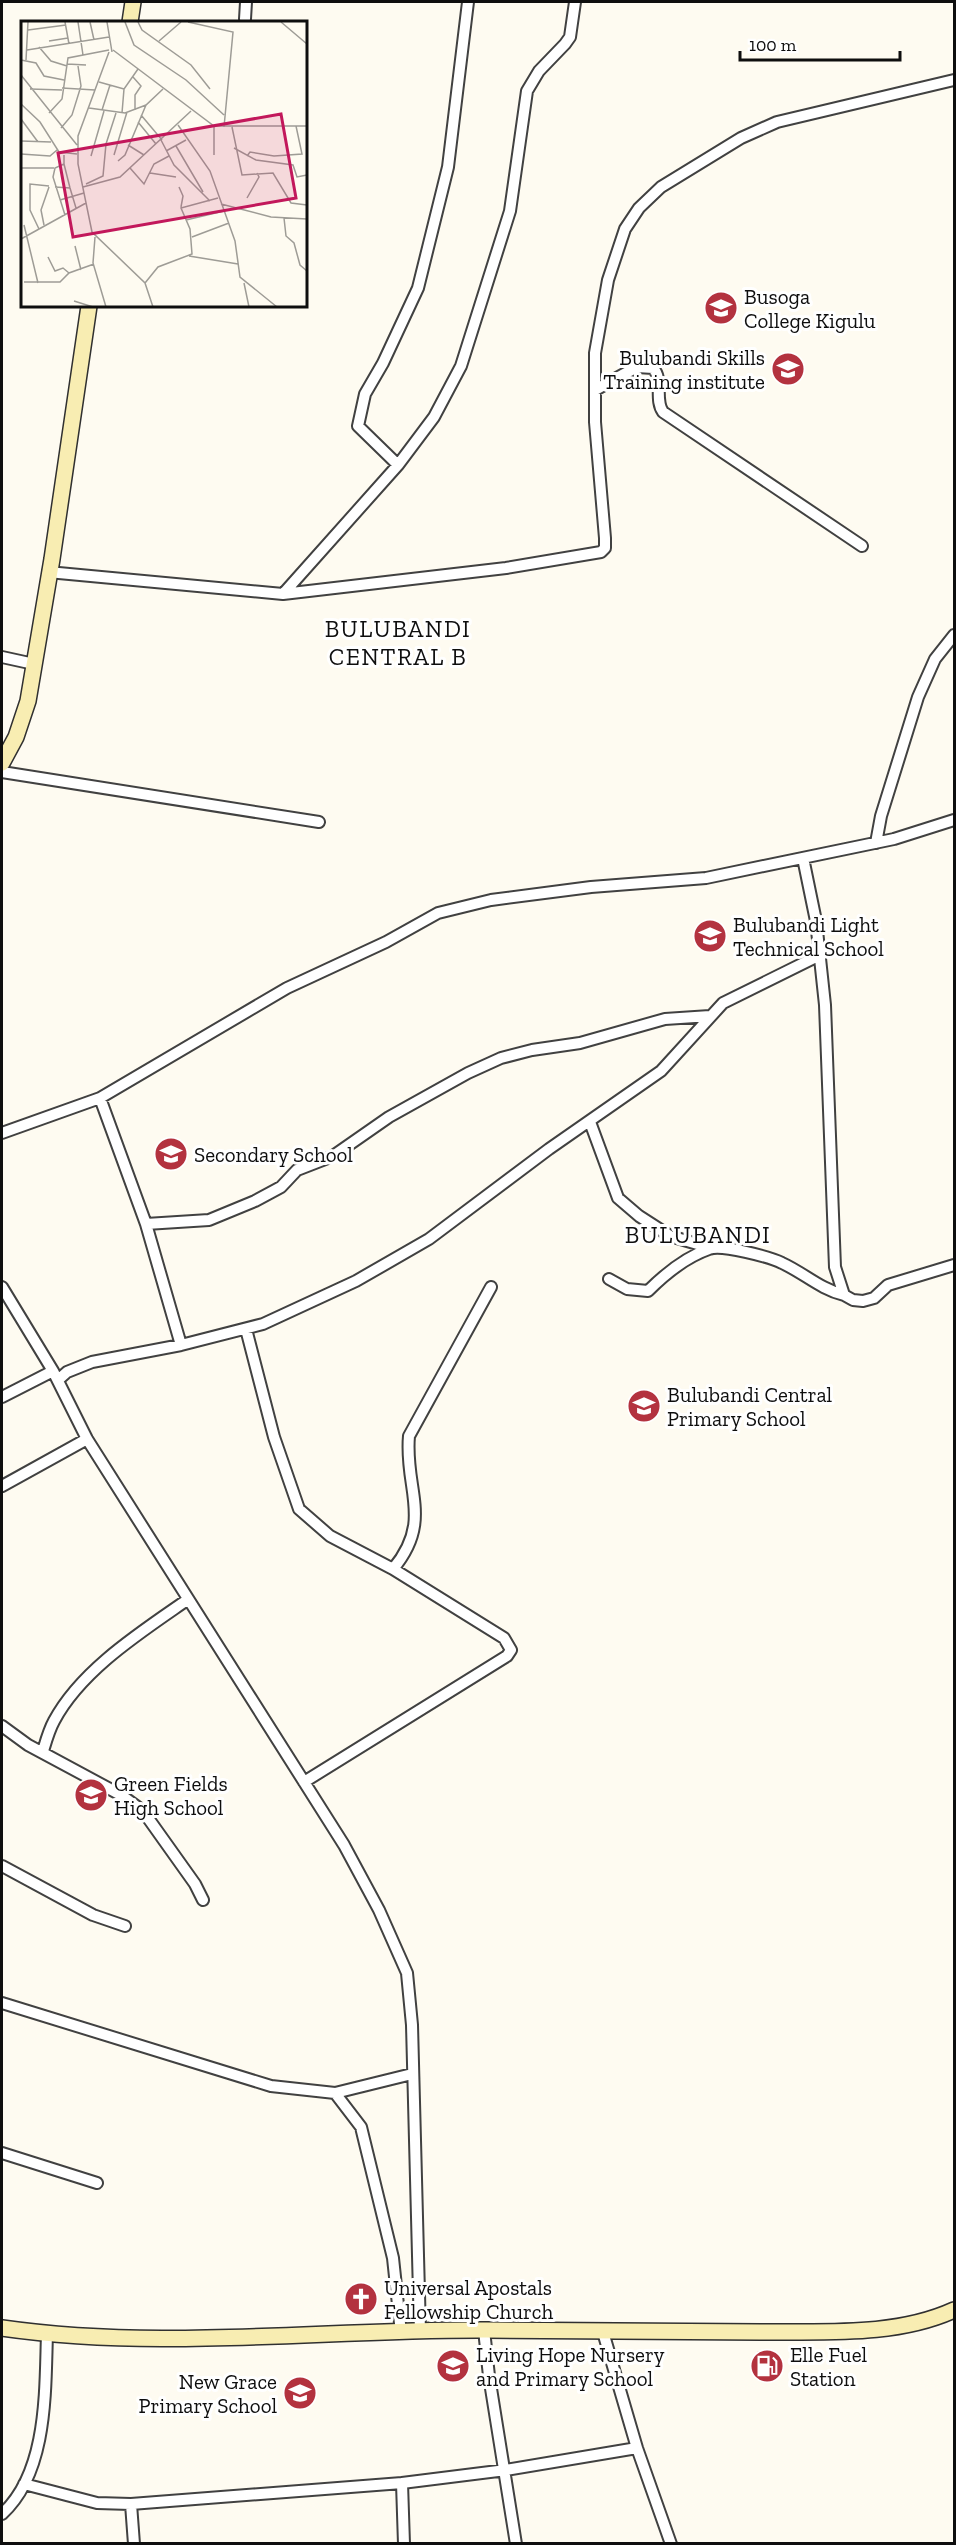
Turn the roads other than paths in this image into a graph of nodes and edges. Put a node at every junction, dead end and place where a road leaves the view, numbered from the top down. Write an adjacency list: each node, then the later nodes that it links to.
1 (133, 2): 6 (street)
2 (246, 2): 5 (street)
3 (468, 2): 10 (street)
4 (575, 2): 10 (street)
5 (245, 19)
6 (130, 21)
7 (954, 80): 9 (street)
8 (89, 308): 12 (street)
9 (595, 390): 11 (street); 13 (street)
10 (398, 465): 13 (street)
11 (862, 546)
12 (48, 572): 13 (street); 16 (street)
13 (283, 594)
14 (954, 635): 21 (street)
15 (2, 657): 16 (street)
16 (34, 664): 17 (street)
17 (2, 763)
18 (2, 772): 20 (street)
19 (954, 821): 21 (street)
20 (319, 822)
21 (876, 843): 22 (street)
22 (802, 858): 23 (street); 25 (street)
23 (820, 955): 24 (street); 34 (street)
24 (710, 1017): 26 (street); 28 (street)
25 (100, 1098): 27 (street); 28 (street)
26 (590, 1122): 29 (street); 35 (street)
27 (2, 1133)
28 (146, 1224): 36 (street)
29 (711, 1248): 31 (street); 34 (street)
30 (954, 1264): 34 (street)
31 (609, 1279)
32 (2, 1287): 37 (street)
33 (491, 1287): 41 (street)
34 (844, 1295)
35 (246, 1329): 36 (street); 41 (street)
36 (180, 1345): 37 (street)
37 (55, 1375): 38 (street); 39 (street)
38 (2, 1397)
39 (87, 1439): 40 (street); 42 (street)
40 (2, 1486)
41 (393, 1569): 45 (street)
42 (187, 1600): 44 (street); 45 (street)
43 (2, 1726): 44 (street)
44 (43, 1751): 47 (street)
45 (304, 1782): 50 (street)
46 (2, 1866): 48 (street)
47 (204, 1900)
48 (125, 1926)
49 (2, 2003): 51 (street)
50 (412, 2074): 51 (street); 58 (street)
51 (335, 2093): 57 (street)
52 (2, 2153): 53 (street)
53 (97, 2183)
54 (954, 2310): 59 (street)
55 (2, 2328): 60 (street)
56 (484, 2330): 58 (street); 59 (street); 62 (street)
57 (401, 2332): 58 (street); 60 (street)
58 (420, 2332)
59 (603, 2332): 61 (street)
60 (47, 2334): 64 (street)
61 (637, 2448): 62 (street); 70 (street)
62 (506, 2470): 63 (street); 69 (street)
63 (402, 2482): 65 (street); 68 (street)
64 (24, 2484): 65 (street); 66 (street)
65 (131, 2504): 67 (street)
66 (2, 2514)
67 (134, 2544)
68 (404, 2544)
69 (516, 2544)
70 (671, 2544)

